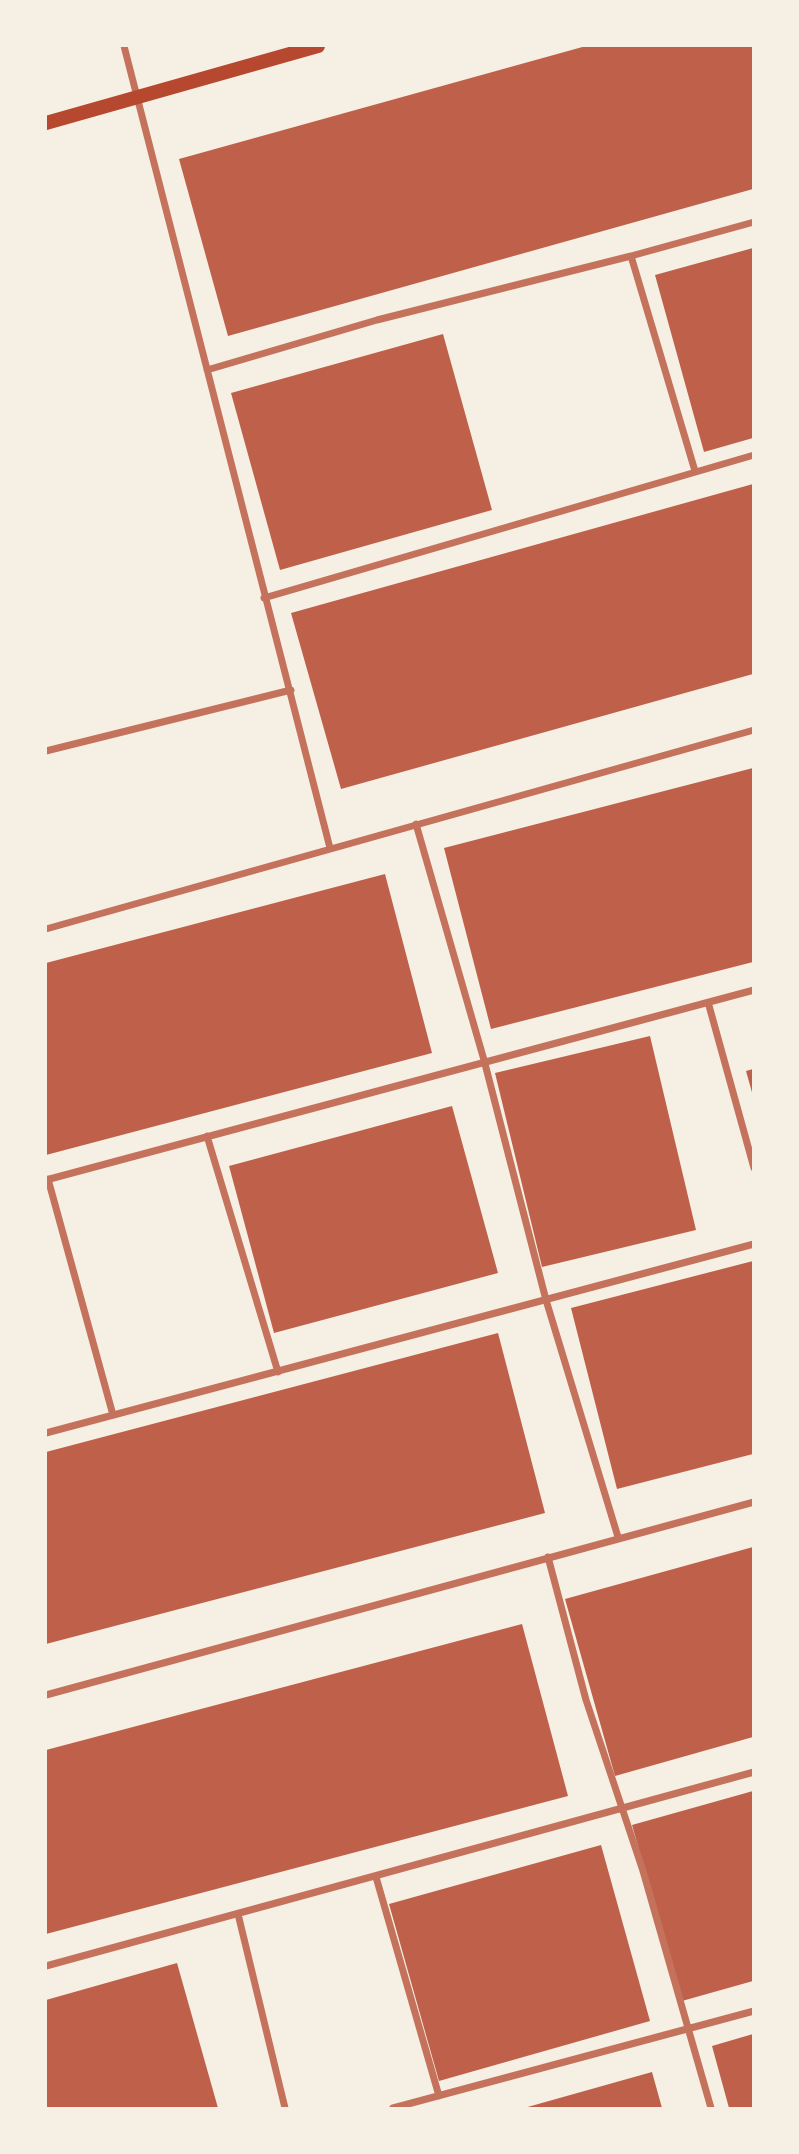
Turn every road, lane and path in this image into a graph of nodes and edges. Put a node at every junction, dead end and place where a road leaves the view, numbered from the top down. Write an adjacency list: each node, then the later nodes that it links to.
1 (124, 46): 3 (street)
2 (318, 46): 3 (main road)
3 (137, 97): 4 (main road); 7 (street)
4 (46, 123)
5 (754, 222): 6 (street)
6 (631, 256): 7 (street); 9 (street)
7 (208, 370): 10 (street)
8 (754, 455): 9 (street)
9 (695, 471): 10 (street)
10 (264, 598): 11 (street)
11 (291, 690): 13 (street); 15 (street)
12 (754, 730): 14 (street)
13 (46, 751)
14 (416, 824): 15 (street); 19 (street)
15 (330, 848): 16 (street)
16 (46, 929)
17 (754, 990): 18 (street)
18 (708, 1002): 19 (street); 21 (street)
19 (484, 1060): 20 (street); 24 (street)
20 (206, 1136): 22 (street); 25 (street)
21 (754, 1168)
22 (47, 1180): 26 (street)
23 (754, 1244): 24 (street)
24 (546, 1300): 25 (street); 29 (street)
25 (278, 1371): 26 (street)
26 (113, 1415): 27 (street)
27 (46, 1433)
28 (754, 1502): 29 (street)
29 (618, 1537): 30 (street)
30 (548, 1557): 31 (street); 33 (street)
31 (46, 1695)
32 (754, 1772): 33 (street)
33 (622, 1808): 34 (street); 38 (street)
34 (376, 1877): 35 (street); 39 (street)
35 (238, 1914): 36 (street); 40 (street)
36 (46, 1966)
37 (754, 2011): 38 (street)
38 (687, 2029): 39 (street); 42 (street)
39 (439, 2096): 41 (street)
40 (285, 2109)
41 (393, 2109)
42 (711, 2109)

